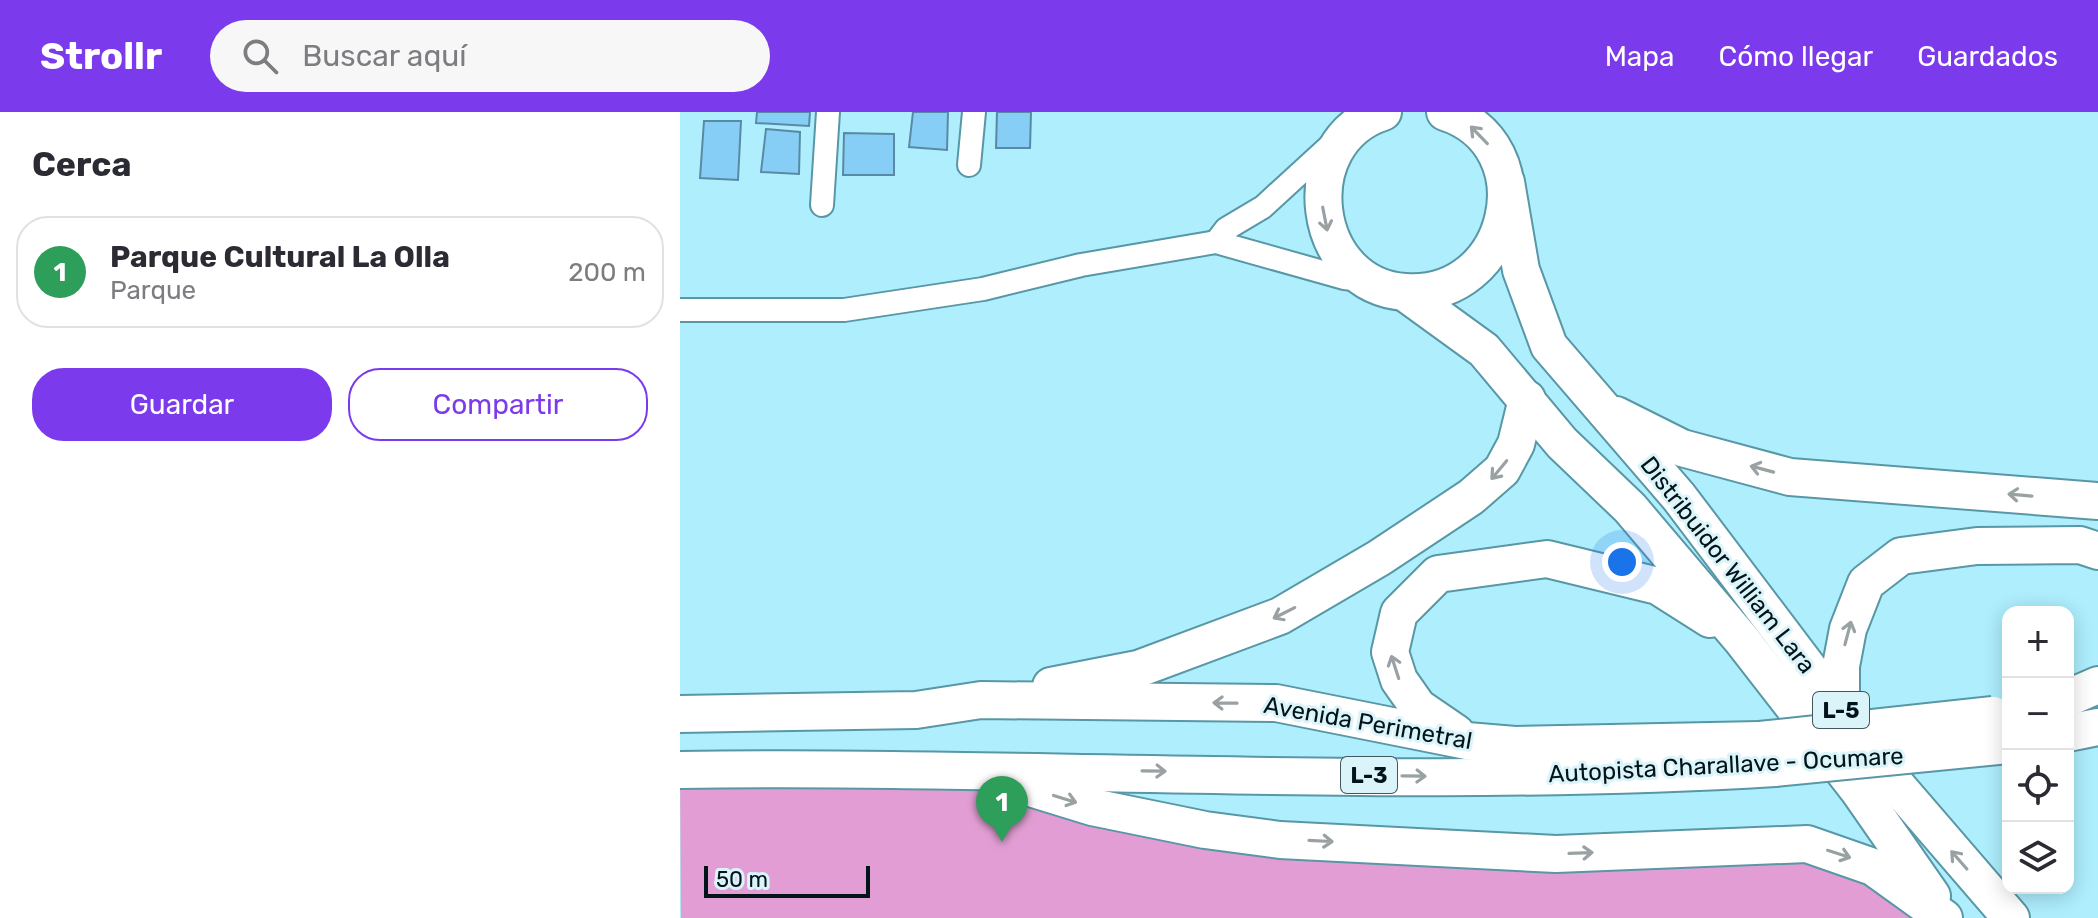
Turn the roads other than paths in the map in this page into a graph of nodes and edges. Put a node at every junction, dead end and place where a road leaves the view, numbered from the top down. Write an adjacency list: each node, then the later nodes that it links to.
1 (828, 112): 8 (street)
2 (974, 112): 6 (street)
3 (1383, 112): 5 (highway, Distribuidor William Lara / L-5)
4 (1445, 112): 7 (highway, Distribuidor William Lara / L-5, one-way to 4)
5 (1349, 132): 9 (street); 10 (highway, Distribuidor William Lara / L-5, one-way to 10)
6 (969, 165)
7 (1506, 182): 11 (highway, Distribuidor William Lara / L-5); 14 (highway, Distribuidor William Lara / L-5)
8 (822, 205)
9 (1216, 242): 10 (street); 12 (street)
10 (1368, 280): 11 (highway, Distribuidor William Lara / L-5)
11 (1404, 292): 13 (highway, Distribuidor William Lara / L-5)
12 (680, 310)
13 (1527, 399): 17 (highway, Distribuidor William Lara / L-5); 21 (highway, one-way to 21)
14 (1602, 408): 15 (highway, one-way to 14); 23 (highway, Distribuidor William Lara / L-5)
15 (2098, 501)
16 (2098, 551): 23 (highway, one-way to 16)
17 (1741, 639): 28 (highway, one-way to 17); 32 (highway, Distribuidor William Lara / L-5)
18 (2098, 685): 19 (highway)
19 (2074, 698)
20 (2098, 698): 22 (highway)
21 (981, 700): 24 (highway, Avenida Perimetral / L-3); 28 (highway, Avenida Perimetral / L-3, one-way to 21)
22 (2074, 700)
23 (1841, 710): 33 (highway, Distribuidor William Lara / L-5, one-way to 23)
24 (680, 714)
25 (2002, 725): 29 (highway, Autopista Charallave - Ocumare / L-3, bridge)
26 (2098, 727): 27 (highway)
27 (2074, 732)
28 (1467, 741): 29 (highway, Avenida Perimetral / L-3)
29 (1767, 754): 30 (highway, Autopista Charallave - Ocumare / L-3, one-way to 29)
30 (964, 768): 31 (highway, L-3); 32 (highway, one-way to 32)
31 (680, 770)
32 (1945, 918)
33 (2011, 918)

